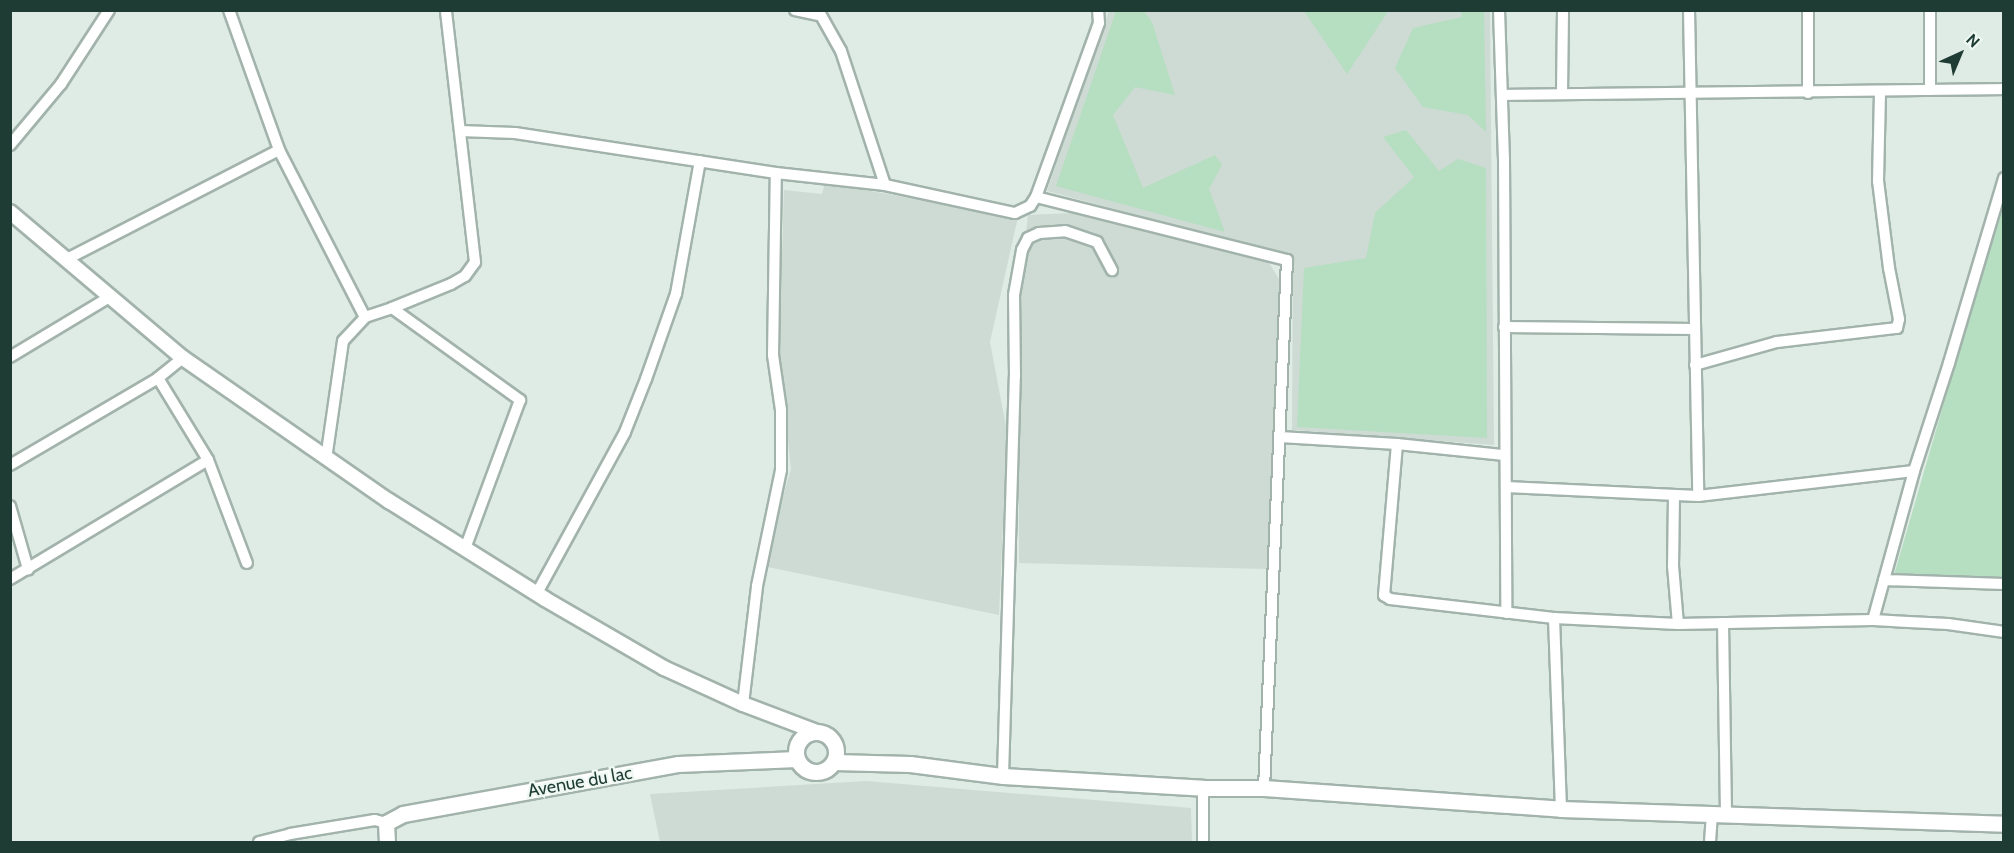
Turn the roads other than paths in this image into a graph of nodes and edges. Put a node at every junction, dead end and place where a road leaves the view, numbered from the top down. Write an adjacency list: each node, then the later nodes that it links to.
1 (109, 10): 20 (street)
2 (229, 10): 21 (street)
3 (446, 10): 19 (street)
4 (795, 10): 11 (street)
5 (1098, 10): 26 (street)
6 (1499, 10): 18 (street)
7 (1563, 10): 16 (street)
8 (1689, 10): 14 (street)
9 (1808, 10): 17 (street)
10 (1930, 10): 13 (street)
11 (818, 13): 25 (street)
12 (2004, 89): 13 (street)
13 (1930, 90): 15 (street)
14 (1691, 92): 16 (street); 17 (street); 34 (street)
15 (1880, 92): 17 (street); 37 (street)
16 (1562, 93): 18 (street)
17 (1808, 93)
18 (1502, 95): 33 (street)
19 (459, 131): 22 (street); 31 (street)
20 (10, 145)
21 (279, 150): 28 (street); 32 (street)
22 (700, 161): 23 (street); 56 (street)
23 (776, 173): 25 (street); 63 (street)
24 (2004, 178): 45 (street)
25 (885, 185): 26 (street)
26 (1036, 197): 39 (street)
27 (10, 212): 28 (street)
28 (67, 259): 30 (street)
29 (1112, 270): 67 (street)
30 (111, 296): 35 (street); 36 (street)
31 (393, 309): 32 (street); 50 (street)
32 (365, 317): 42 (street)
33 (1504, 327): 34 (street); 41 (street)
34 (1694, 328): 37 (street)
35 (10, 357)
36 (183, 358): 38 (street); 42 (street)
37 (1695, 365): 48 (street)
38 (158, 378): 43 (street); 44 (street)
39 (1280, 437): 40 (street); 69 (street)
40 (1396, 444): 41 (street); 57 (street)
41 (1503, 455): 46 (street)
42 (326, 459): 50 (street)
43 (208, 460): 51 (street); 52 (street)
44 (10, 465)
45 (1914, 471): 48 (street); 54 (street)
46 (1506, 487): 47 (street); 57 (street)
47 (1674, 496): 48 (street); 61 (street)
48 (1698, 496)
49 (10, 506): 52 (street)
50 (465, 549): 56 (street)
51 (247, 563)
52 (28, 569): 53 (street)
53 (10, 579)
54 (1884, 580): 55 (street); 59 (street)
55 (2004, 584)
56 (537, 593): 63 (street)
57 (1506, 613): 58 (street)
58 (1554, 618): 61 (street); 70 (street)
59 (1872, 620): 60 (street); 62 (street)
60 (1723, 623): 61 (street); 71 (street)
61 (1678, 624)
62 (2004, 632)
63 (743, 704): 64 (street)
64 (817, 732): 65 (main road); 66 (main road)
65 (797, 759): 66 (main road); 72 (main road, Avenue du lac)
66 (834, 762): 67 (main road)
67 (1003, 776): 68 (main road)
68 (1203, 788): 69 (main road); 77 (street)
69 (1264, 788): 70 (main road)
70 (1561, 808): 71 (main road)
71 (1719, 816): 73 (main road); 78 (street)
72 (386, 823): 74 (street); 76 (main road)
73 (2004, 824)
74 (292, 838): 75 (street)
75 (259, 843)
76 (387, 843)
77 (1203, 843)
78 (1710, 843)

